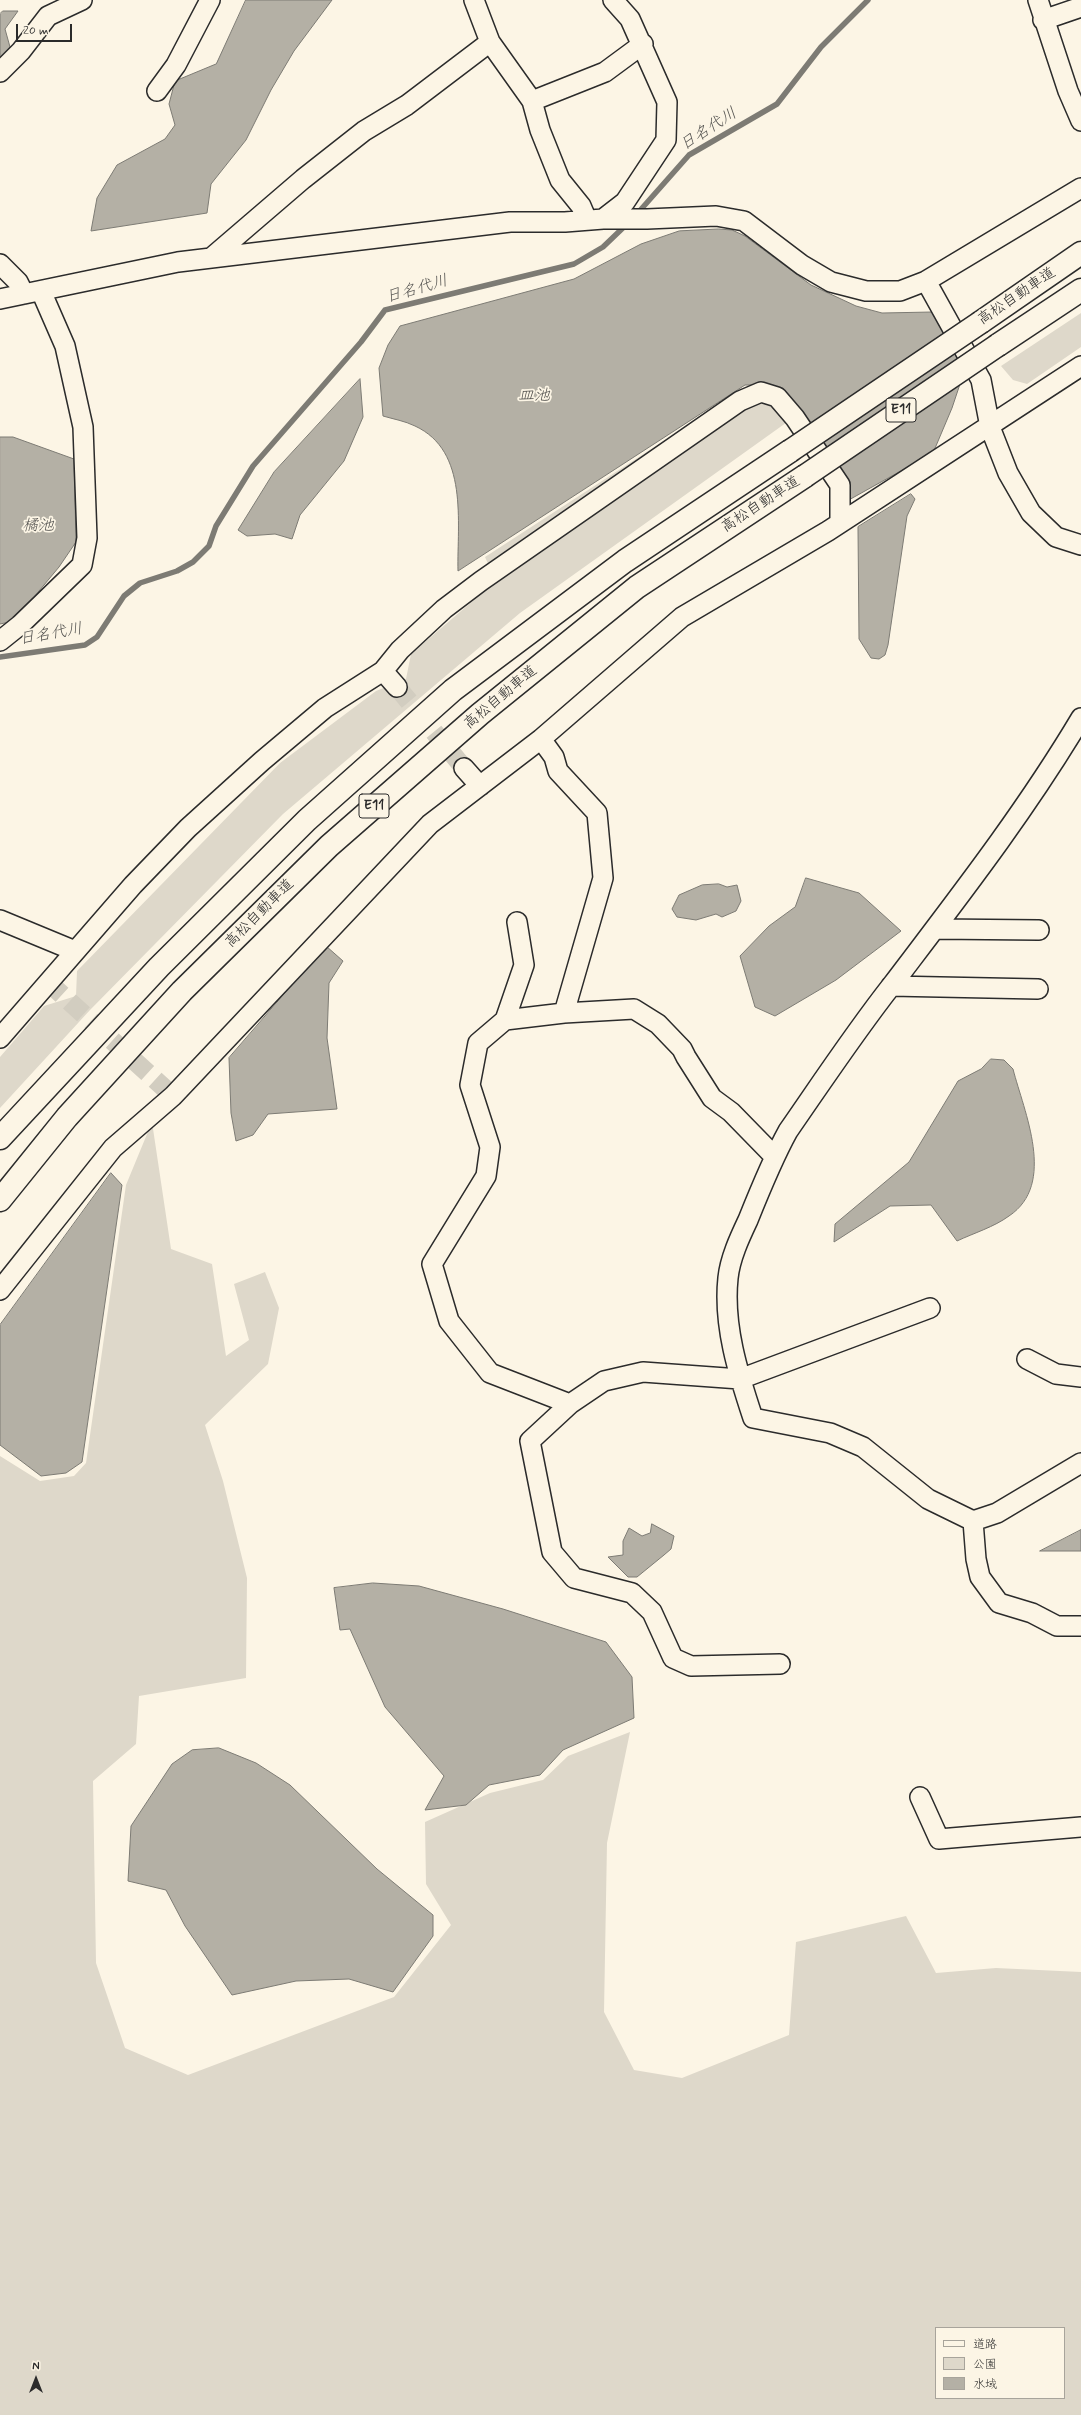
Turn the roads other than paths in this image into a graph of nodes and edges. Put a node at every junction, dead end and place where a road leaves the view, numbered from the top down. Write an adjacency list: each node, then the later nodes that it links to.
1 (82, 0): 10 (street)
2 (210, 0): 11 (street)
3 (613, 0): 9 (street)
4 (1038, 0): 7 (street)
5 (479, 6): 8 (street)
6 (1081, 7): 7 (street)
7 (1043, 20): 13 (street)
8 (490, 42): 12 (street); 17 (street)
9 (643, 44): 12 (street); 15 (street)
10 (0, 72)
11 (157, 91)
12 (532, 101): 15 (street)
13 (1081, 121)
14 (1081, 188): 19 (street)
15 (604, 219): 17 (street); 19 (street)
16 (1081, 253): 44 (highway, 高松自動車道 / E11, bridge)
17 (211, 258): 21 (street)
18 (0, 264): 21 (street)
19 (926, 281): 24 (street)
20 (1081, 290): 46 (highway, 高松自動車道 / E11, bridge)
21 (32, 292): 22 (street); 27 (street)
22 (0, 299)
23 (1081, 366): 24 (street)
24 (990, 427): 25 (street); 26 (street)
25 (840, 521): 28 (street); 31 (street)
26 (1081, 545)
27 (0, 641)
28 (383, 671): 29 (street); 38 (street)
29 (398, 687)
30 (1081, 718): 36 (street)
31 (541, 739): 33 (street); 41 (street)
32 (464, 768): 33 (street)
33 (480, 786): 47 (street)
34 (0, 920): 38 (street)
35 (517, 922): 42 (street)
36 (936, 929): 37 (street); 39 (street)
37 (1039, 930)
38 (75, 951): 43 (street)
39 (891, 986): 40 (street); 45 (street)
40 (1038, 989)
41 (564, 1013): 42 (street); 45 (street)
42 (505, 1020): 52 (street)
43 (0, 1038)
44 (0, 1138)
45 (774, 1156): 51 (street)
46 (0, 1200)
47 (0, 1290)
48 (930, 1308): 51 (street)
49 (1027, 1359): 50 (street)
50 (1081, 1377)
51 (740, 1379): 52 (street); 54 (street)
52 (570, 1404): 56 (street)
53 (1081, 1463): 54 (street)
54 (973, 1521): 55 (street)
55 (1081, 1626)
56 (780, 1664)
57 (920, 1797): 58 (street)
58 (1081, 1827)

